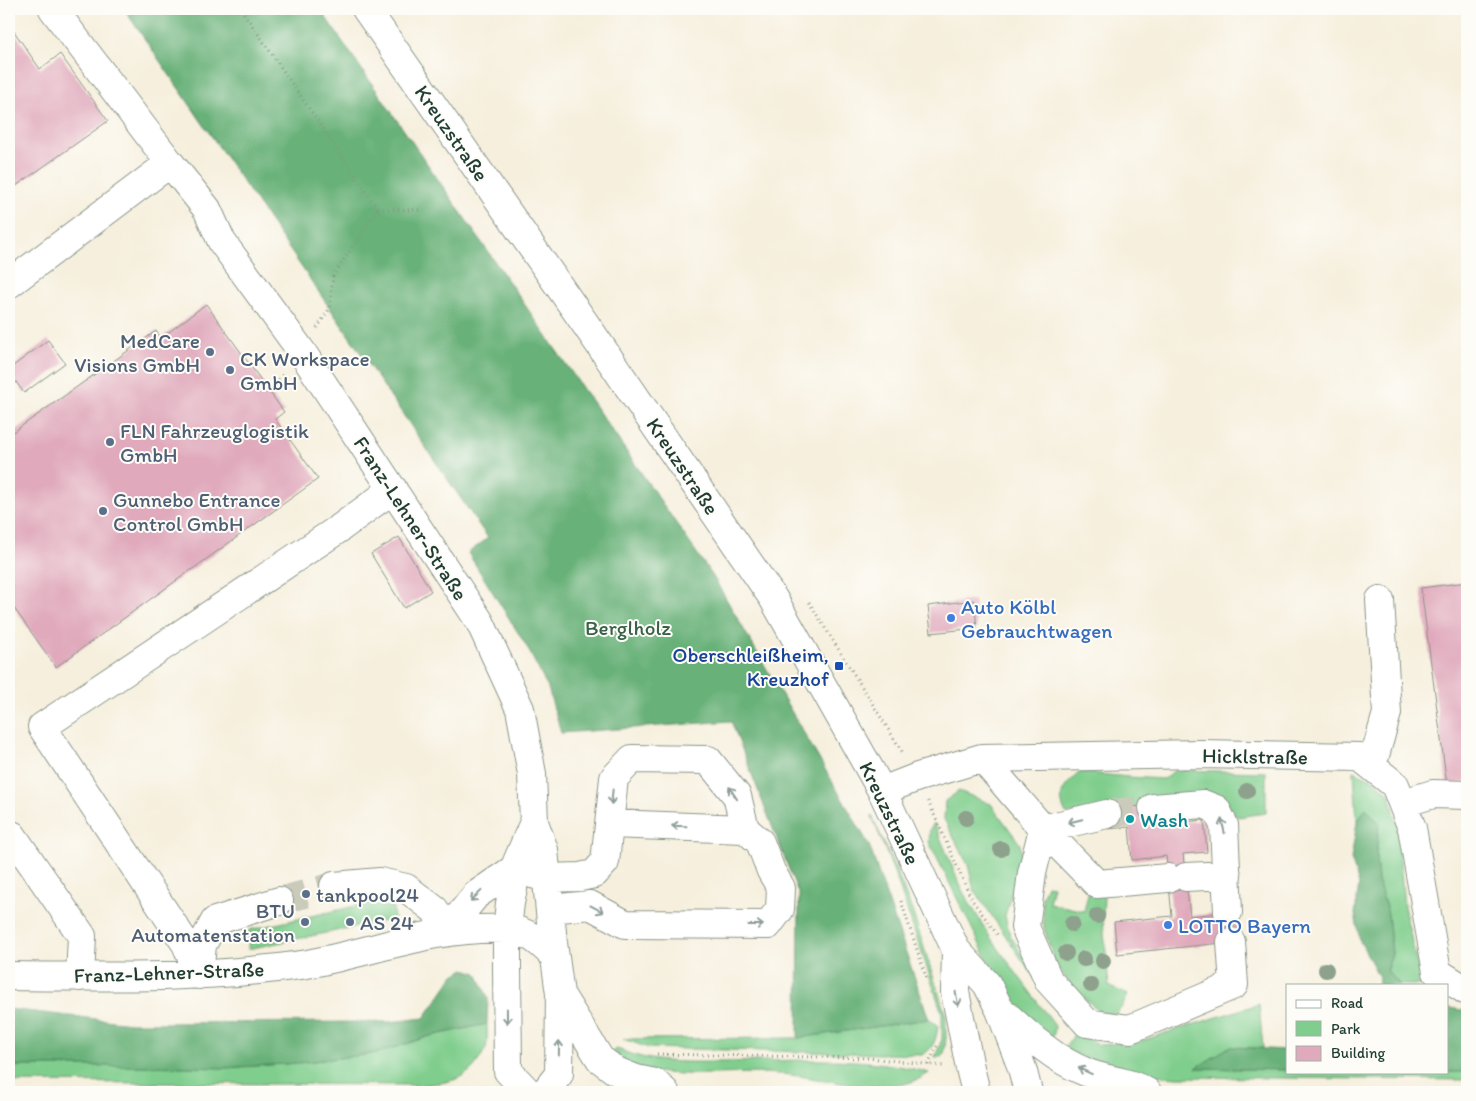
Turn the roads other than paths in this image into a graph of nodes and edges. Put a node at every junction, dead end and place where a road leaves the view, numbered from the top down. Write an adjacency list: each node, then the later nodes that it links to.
1 (53, 9): 3 (street, Franz-Lehner-Straße)
2 (366, 9): 9 (street, Kreuzstraße)
3 (170, 163): 4 (street); 5 (street, Franz-Lehner-Straße)
4 (9, 284)
5 (393, 489): 14 (street, Franz-Lehner-Straße); 31 (street)
6 (1380, 600): 8 (street)
7 (982, 758): 8 (street, Hicklstraße); 9 (street, Hicklstraße); 17 (street)
8 (1372, 766): 11 (street, Hicklstraße)
9 (882, 791): 29 (street, Kreuzstraße)
10 (1467, 795): 11 (street)
11 (1403, 803): 34 (street, Hicklstraße)
12 (1153, 808): 20 (street, one-way to 12)
13 (1107, 814): 17 (street, one-way to 17)
14 (534, 822): 19 (street, Franz-Lehner-Straße); 21 (street, Franz-Lehner-Straße)
15 (610, 824): 16 (street, one-way to 15); 16 (street, one-way to 15); 21 (street)
16 (745, 829): 24 (street, one-way to 16)
17 (1043, 829): 20 (street); 28 (street)
18 (9, 834): 33 (street)
19 (514, 869): 21 (street); 26 (street, Franz-Lehner-Straße); 27 (street, one-way to 27)
20 (1227, 874): 25 (street)
21 (547, 878): 24 (street, Franz-Lehner-Straße)
22 (334, 886): 27 (street)
23 (279, 901): 31 (street)
24 (550, 908): 30 (street, Franz-Lehner-Straße)
25 (1228, 912)
26 (507, 929): 27 (street, Franz-Lehner-Straße); 30 (street, Franz-Lehner-Straße); 38 (street, Franz-Lehner-Straße, one-way to 38)
27 (446, 932): 31 (street, Franz-Lehner-Straße)
28 (1231, 942)
29 (956, 950): 36 (street, Kreuzstraße); 37 (street, Kreuzstraße, one-way to 37)
30 (554, 956): 35 (street, Franz-Lehner-Straße)
31 (199, 975): 33 (street, Franz-Lehner-Straße)
32 (9, 976): 33 (street, Franz-Lehner-Straße)
33 (80, 976)
34 (1467, 991)
35 (560, 994): 39 (street, Franz-Lehner-Straße, one-way to 35); 40 (street)
36 (1000, 1010): 41 (street, Kreuzstraße); 42 (street, Kreuzstraße, one-way to 36)
37 (973, 1080)
38 (528, 1092)
39 (546, 1092)
40 (665, 1092)
41 (1028, 1092)
42 (1147, 1092)

